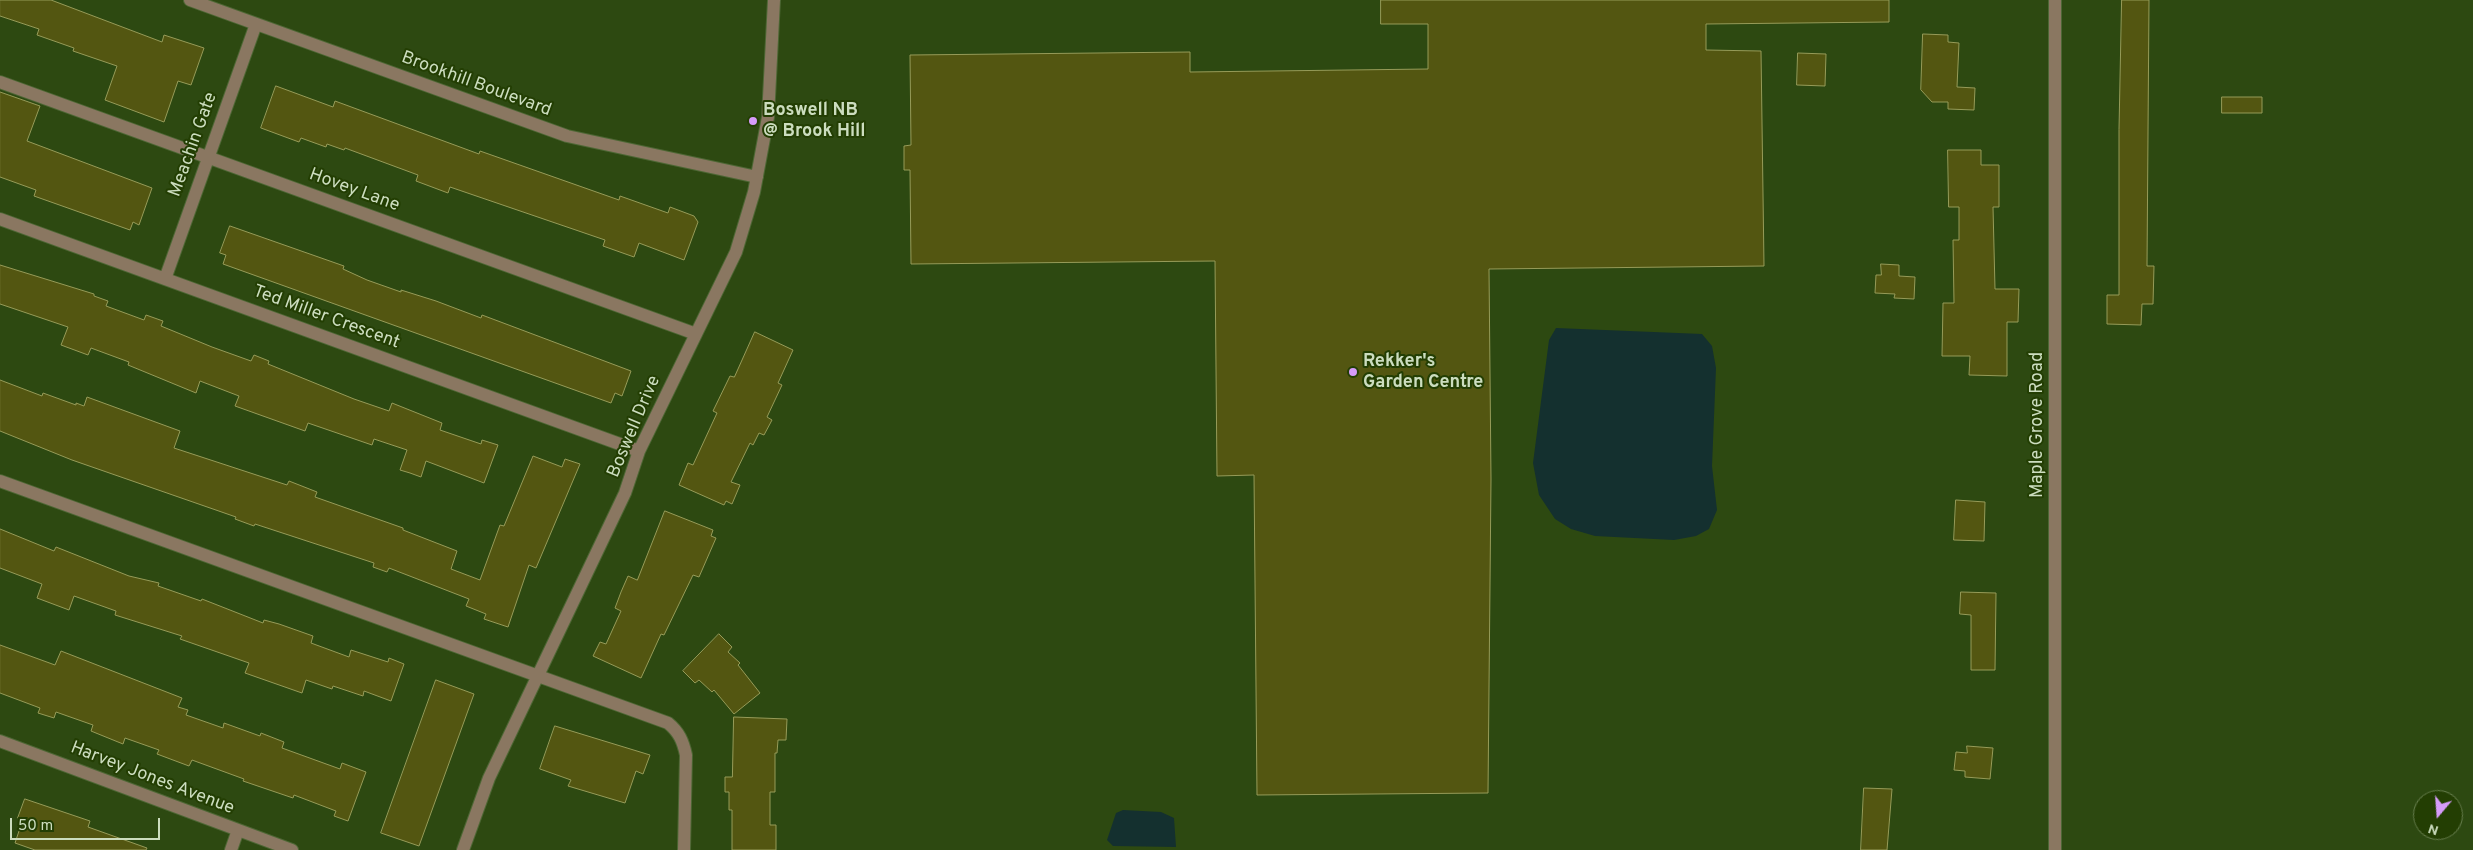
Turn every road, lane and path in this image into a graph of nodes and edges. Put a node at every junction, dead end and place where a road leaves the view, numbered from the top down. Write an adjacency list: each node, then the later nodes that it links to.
1 (190, 0): 4 (street, Brookhill Boulevard)
2 (774, 0): 7 (street, Boswell Drive)
3 (2055, 0): 20 (street, Maple Grove Road)
4 (256, 24): 6 (street, Meachin Gate); 7 (street, Brookhill Boulevard)
5 (0, 82): 6 (street, Hovey Lane)
6 (208, 157): 9 (street, Meachin Gate); 10 (street, Hovey Lane)
7 (757, 178): 10 (street, Boswell Drive)
8 (0, 219): 9 (street, Ted Miller Crescent)
9 (165, 279): 11 (street, Ted Miller Crescent)
10 (696, 334): 11 (street, Boswell Drive)
11 (639, 451): 13 (street, Boswell Drive)
12 (0, 481): 13 (street)
13 (538, 676): 18 (street, Boswell Drive); 19 (street)
14 (0, 741): 15 (street, Harvey Jones Avenue)
15 (238, 830): 16 (street); 17 (street, Harvey Jones Avenue)
16 (231, 850)
17 (292, 850)
18 (463, 850)
19 (684, 850)
20 (2055, 850)

